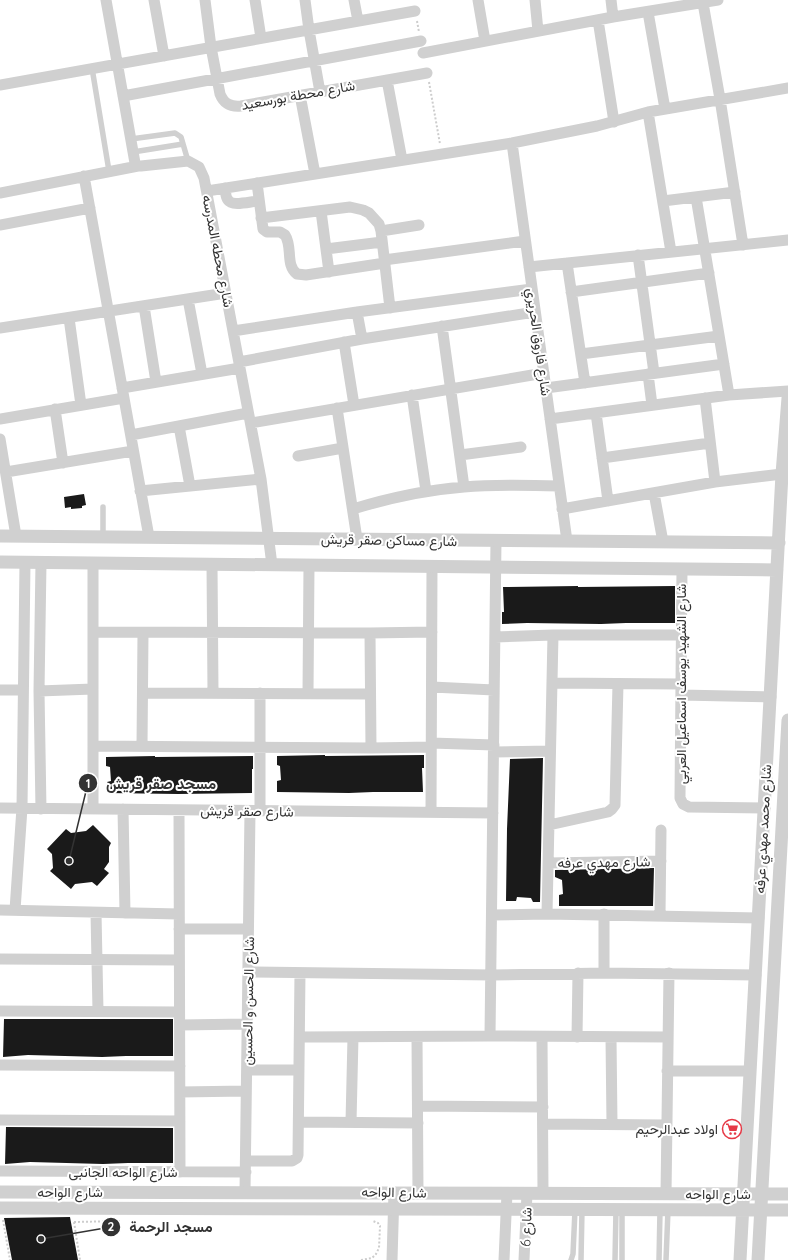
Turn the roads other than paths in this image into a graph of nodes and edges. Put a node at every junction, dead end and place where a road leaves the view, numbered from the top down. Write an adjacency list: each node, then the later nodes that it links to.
1 (106, 0): 27 (street)
2 (154, 0): 25 (street)
3 (205, 0): 23 (street, شارع محطة بورسعيد)
4 (255, 0): 20 (street)
5 (305, 0): 18 (street)
6 (354, 0): 17 (street)
7 (478, 0): 22 (street)
8 (535, 0): 19 (street)
9 (611, 0): 15 (street)
10 (718, 0): 11 (street)
11 (703, 2): 12 (street); 37 (street)
12 (674, 4): 14 (street)
13 (415, 11): 17 (street)
14 (648, 12): 15 (street); 38 (street)
15 (613, 17): 16 (street)
16 (598, 20): 19 (street); 40 (street)
17 (358, 21): 18 (street)
18 (309, 30): 20 (street); 26 (street)
19 (538, 32): 22 (street)
20 (261, 38): 23 (street)
21 (421, 41): 26 (street)
22 (485, 41): 24 (street)
23 (211, 47): 25 (street); 30 (street, شارع محطة بورسعيد)
24 (423, 53)
25 (164, 56): 27 (street)
26 (314, 61): 30 (street); 34 (street)
27 (117, 64): 28 (street); 36 (street)
28 (92, 68): 32 (street); 48 (lane)
29 (427, 73): 31 (street, شارع محطة بورسعيد)
30 (217, 79): 35 (street, شارع محطة بورسعيد); 36 (street)
31 (387, 80): 34 (street, شارع محطة بورسعيد); 45 (street)
32 (0, 85)
33 (788, 88): 37 (street)
34 (320, 92): 35 (street, شارع محطة بورسعيد)
35 (300, 95): 49 (street)
36 (123, 96): 41 (street)
37 (720, 99): 38 (street); 54 (street)
38 (665, 109): 39 (street)
39 (648, 112): 40 (street); 58 (street)
40 (614, 122): 42 (street)
41 (131, 139): 43 (lane); 44 (street)
42 (512, 143): 45 (street); 66 (street, شارع فاروق الحريري)
43 (183, 144): 44 (lane); 46 (lane)
44 (133, 152): 47 (street)
45 (402, 160): 49 (street)
46 (188, 161): 47 (street); 53 (street, شارع محطه المدرسه)
47 (138, 166): 48 (street)
48 (109, 171): 50 (street)
49 (315, 174): 51 (street)
50 (84, 176): 55 (street); 59 (street)
51 (257, 183): 52 (street); 57 (street)
52 (225, 188): 53 (street); 57 (street)
53 (206, 191): 80 (street, شارع محطه المدرسه)
54 (735, 192): 56 (street); 67 (street)
55 (0, 193)
56 (696, 197): 58 (street); 68 (street)
57 (259, 200): 61 (street)
58 (663, 201): 70 (street)
59 (90, 208): 62 (street); 84 (street)
60 (321, 211): 61 (street); 64 (street); 69 (street)
61 (261, 218): 75 (street)
62 (0, 225)
63 (419, 225): 64 (street)
64 (382, 236): 69 (street); 72 (street)
65 (788, 240): 67 (street)
66 (525, 241): 72 (street); 74 (street, شارع فاروق الحريري)
67 (743, 244): 68 (street)
68 (705, 248): 70 (street); 76 (street)
69 (326, 249): 75 (street)
70 (671, 252): 71 (street)
71 (638, 255): 73 (street); 77 (street)
72 (385, 262): 75 (street); 83 (street)
73 (567, 263): 74 (street); 79 (street)
74 (529, 267): 78 (street, شارع فاروق الحريري)
75 (329, 272)
76 (709, 273): 77 (street); 91 (street)
77 (642, 282): 79 (street); 94 (street)
78 (532, 290): 83 (street); 86 (street, شارع فاروق الحريري)
79 (571, 292): 95 (street)
80 (226, 294): 81 (street); 90 (street, شارع محطه المدرسه)
81 (188, 299): 82 (street); 99 (street)
82 (144, 306): 84 (street); 101 (street)
83 (390, 308): 85 (street)
84 (108, 312): 87 (street); 106 (street)
85 (357, 312): 90 (street); 92 (street)
86 (535, 312): 88 (street); 98 (street, شارع فاروق الحريري)
87 (69, 318): 89 (street); 111 (street)
88 (442, 326): 92 (street); 104 (street)
89 (0, 328)
90 (233, 331): 97 (street, شارع محطه المدرسه)
91 (719, 336): 94 (street); 96 (street)
92 (362, 339): 93 (street)
93 (344, 342): 97 (street); 112 (street)
94 (650, 345): 95 (street); 100 (street)
95 (581, 354): 102 (street)
96 (724, 364): 100 (street); 108 (street)
97 (239, 365): 99 (street); 118 (street, شارع محطه المدرسه)
98 (544, 373): 103 (street, شارع فاروق الحريري); 104 (street)
99 (202, 374): 101 (street)
100 (651, 374): 102 (street); 113 (street)
101 (156, 382): 106 (street)
102 (585, 383): 103 (street)
103 (546, 388): 119 (street, شارع فاروق الحريري)
104 (451, 389): 107 (street); 128 (street)
105 (788, 390): 108 (street)
106 (123, 393): 111 (street); 121 (street)
107 (412, 395): 112 (street); 140 (street)
108 (729, 395): 109 (street)
109 (705, 398): 113 (street); 123 (street)
110 (788, 398): 126 (street, شارع محمد مهدي عرفه)
111 (82, 405): 115 (street)
112 (354, 405): 114 (street)
113 (652, 405): 116 (street)
114 (336, 408): 118 (street); 125 (street)
115 (55, 409): 117 (street); 131 (street)
116 (596, 413): 119 (street); 130 (street)
117 (0, 418)
118 (249, 418): 120 (street); 134 (street, شارع محطه المدرسه)
119 (550, 419): 138 (street, شارع فاروق الحريري)
120 (179, 426): 121 (street); 136 (street)
121 (130, 436): 127 (street)
122 (0, 439): 133 (street)
123 (710, 443): 130 (street); 135 (street)
124 (521, 447): 128 (street)
125 (343, 448): 129 (street); 144 (street)
126 (786, 450): 132 (street, شارع محمد مهدي عرفه)
127 (133, 451): 131 (street); 139 (street)
128 (460, 455): 137 (street)
129 (298, 456)
130 (602, 458): 142 (street)
131 (63, 463): 133 (street)
132 (785, 473): 135 (street); 155 (street, شارع محمد مهدي عرفه)
133 (4, 477): 147 (street)
134 (262, 479): 136 (street); 150 (street, شارع محطه المدرسه)
135 (715, 482): 141 (street)
136 (190, 486): 139 (street)
137 (464, 486): 138 (street); 140 (street)
138 (559, 486): 145 (street, شارع فاروق الحريري)
139 (140, 491): 149 (street)
140 (426, 491): 144 (street)
141 (654, 493): 142 (street); 154 (street)
142 (608, 501): 145 (street)
143 (103, 507): 148 (lane)
144 (353, 509): 151 (street)
145 (562, 509): 153 (street, شارع فاروق الحريري)
146 (0, 536): 147 (street, شارع مساكن صقر قريش)
147 (16, 536): 148 (street, شارع مساكن صقر قريش)
148 (103, 537): 149 (street, شارع مساكن صقر قريش)
149 (149, 537): 150 (street, شارع مساكن صقر قريش)
150 (269, 538): 151 (street, شارع مساكن صقر قريش); 161 (street, شارع محطه المدرسه)
151 (357, 539): 152 (street, شارع مساكن صقر قريش)
152 (496, 541): 153 (street, شارع مساكن صقر قريش); 164 (street)
153 (567, 541): 154 (street, شارع مساكن صقر قريش)
154 (663, 542): 155 (street, شارع مساكن صقر قريش)
155 (779, 543): 166 (street, شارع محمد مهدي عرفه)
156 (0, 562): 157 (street, شارع مساكن صقر قريش)
157 (25, 562): 158 (street, شارع مساكن صقر قريش); 181 (street)
158 (41, 563): 159 (street, شارع مساكن صقر قريش); 184 (street)
159 (94, 563): 160 (street, شارع مساكن صقر قريش); 167 (street)
160 (212, 564): 161 (street, شارع مساكن صقر قريش); 170 (street)
161 (272, 565): 162 (street, شارع مساكن صقر قريش)
162 (309, 565): 163 (street, شارع مساكن صقر قريش); 171 (street)
163 (432, 567): 164 (street, شارع مساكن صقر قريش); 168 (street)
164 (496, 567): 165 (street, شارع مساكن صقر قريش); 175 (street)
165 (682, 569): 166 (street, شارع مساكن صقر قريش); 174 (street, شارع الشهيد يوسف اسماعيل العربي)
166 (777, 570): 190 (street, شارع محمد مهدي عرفه)
167 (93, 632): 169 (street); 179 (street)
168 (432, 632): 172 (street); 178 (street)
169 (143, 633): 170 (street); 185 (street)
170 (212, 633): 171 (street); 186 (street)
171 (309, 633): 172 (street); 188 (street)
172 (370, 634): 189 (street)
173 (552, 635): 174 (street); 175 (street); 176 (street)
174 (681, 635): 183 (street, شارع الشهيد يوسف اسماعيل العربي)
175 (495, 637): 182 (street)
176 (552, 683): 177 (street); 198 (street)
177 (618, 684): 183 (street); 209 (street)
178 (432, 687): 182 (street); 192 (street)
179 (93, 689): 184 (street); 193 (street)
180 (0, 690): 181 (street)
181 (23, 690): 200 (street)
182 (494, 690): 197 (street)
183 (681, 690): 190 (street); 201 (street, شارع الشهيد يوسف اسماعيل العربي)
184 (39, 691): 202 (street)
185 (143, 693): 186 (street); 194 (street)
186 (213, 693): 187 (street)
187 (260, 693): 188 (street); 195 (street, شارع الحسن و الحسين)
188 (308, 694): 189 (street)
189 (370, 694): 196 (street)
190 (770, 697): 201 (street, شارع محمد مهدي عرفه)
191 (788, 720): 279 (street, شارع محمد مهدي عرفه)
192 (431, 745): 196 (street); 197 (street); 207 (street)
193 (93, 746): 194 (street); 203 (street)
194 (142, 746): 195 (street)
195 (260, 747): 196 (street); 206 (street, شارع الحسن و الحسين)
196 (371, 748)
197 (494, 748): 198 (street); 208 (street)
198 (550, 751): 209 (street)
199 (0, 808): 200 (street, شارع صقر قريش)
200 (22, 808): 202 (street, شارع صقر قريش); 214 (street)
201 (764, 808): 222 (street, شارع محمد مهدي عرفه)
202 (41, 809): 203 (street, شارع صقر قريش)
203 (93, 809): 204 (street, شارع صقر قريش)
204 (123, 809): 205 (street, شارع صقر قريش); 216 (street)
205 (179, 810): 206 (street, شارع صقر قريش); 217 (street)
206 (255, 811): 207 (street, شارع صقر قريش); 224 (street, شارع الحسن و الحسين)
207 (431, 812): 208 (street, شارع صقر قريش)
208 (493, 813): 220 (street)
209 (549, 825): 212 (street)
210 (661, 830): 211 (street)
211 (660, 861): 212 (street, شارع مهدي عرفه); 221 (street)
212 (548, 863): 218 (street)
213 (0, 910): 214 (street)
214 (15, 910): 215 (street)
215 (96, 912): 216 (street); 226 (street)
216 (125, 913): 217 (street)
217 (179, 914): 223 (street)
218 (547, 914): 219 (street); 220 (street)
219 (604, 914): 221 (street); 231 (street)
220 (492, 915): 234 (street)
221 (660, 915): 222 (street)
222 (759, 918): 233 (street, شارع محمد مهدي عرفه)
223 (179, 928): 224 (street); 227 (street)
224 (248, 929): 228 (street, شارع الحسن و الحسين)
225 (0, 959): 226 (street)
226 (97, 960): 227 (street); 236 (street)
227 (179, 960): 237 (street)
228 (248, 972): 229 (street); 238 (street, شارع الحسن و الحسين)
229 (300, 973): 234 (street); 241 (street)
230 (578, 973): 231 (street); 234 (street); 245 (street)
231 (604, 973): 232 (street)
232 (669, 973): 233 (street); 246 (street)
233 (756, 974): 253 (street, شارع محمد مهدي عرفه)
234 (492, 975): 240 (street)
235 (0, 1011): 236 (street)
236 (98, 1011): 237 (street)
237 (180, 1012): 239 (street)
238 (247, 1024): 239 (street); 250 (street, شارع الحسن و الحسين)
239 (180, 1025): 249 (street)
240 (490, 1036): 243 (street); 244 (street)
241 (300, 1037): 242 (street); 251 (street)
242 (353, 1037): 243 (street); 261 (street)
243 (417, 1037): 256 (street)
244 (542, 1037): 245 (street); 257 (street)
245 (577, 1037): 247 (street)
246 (668, 1037): 247 (street); 252 (street)
247 (611, 1038): 264 (street)
248 (0, 1065): 249 (street)
249 (180, 1066): 255 (street)
250 (247, 1070): 251 (street); 254 (street, شارع الحسن و الحسين)
251 (299, 1070): 260 (street)
252 (667, 1071): 253 (street); 265 (street)
253 (750, 1071): 278 (street, شارع محمد مهدي عرفه)
254 (246, 1091): 255 (street); 266 (street, شارع الحسن و الحسين)
255 (180, 1092): 259 (street)
256 (418, 1106): 257 (street); 262 (street)
257 (543, 1107): 263 (street)
258 (0, 1120): 259 (street)
259 (180, 1121): 268 (street)
260 (299, 1122): 261 (street); 266 (street)
261 (351, 1122): 262 (street)
262 (418, 1123): 273 (street)
263 (543, 1124): 264 (street); 276 (street)
264 (612, 1124): 265 (street)
265 (667, 1125): 277 (street)
266 (246, 1161): 269 (street, شارع الحسن و الحسين)
267 (0, 1171): 268 (street, شارع الواحه الجانبى)
268 (180, 1172): 269 (street, شارع الواحه الجانبى)
269 (246, 1172): 271 (street, شارع الحسن و الحسين)
270 (0, 1192): 271 (street, شارع الواحه)
271 (245, 1192): 272 (street, شارع الواحه)
272 (394, 1192): 273 (street, شارع الواحه); 282 (street)
273 (418, 1193): 274 (street, شارع الواحه)
274 (507, 1193): 275 (street, شارع الواحه); 283 (street, شارع 6)
275 (527, 1193): 276 (street, شارع الواحه); 284 (street, شارع 6)
276 (543, 1193): 277 (street, شارع الواحه)
277 (666, 1194): 278 (street, شارع الواحه)
278 (744, 1194): 279 (street, شارع الواحه); 287 (street, شارع محمد مهدي عرفه)
279 (761, 1194): 280 (street, شارع الواحه); 288 (street, شارع محمد مهدي عرفه)
280 (788, 1194)
281 (0, 1208): 282 (street, شارع الواحه)
282 (393, 1208): 283 (street, شارع الواحه); 291 (street)
283 (506, 1209): 284 (street, شارع الواحه); 292 (street, شارع 6)
284 (526, 1210): 285 (street, شارع الواحه); 293 (street, شارع 6)
285 (578, 1210): 286 (street, شارع الواحه); 294 (lane); 295 (lane)
286 (619, 1210): 290 (street, شارع الواحه); 296 (lane); 297 (lane)
287 (742, 1210): 288 (street, شارع الواحه); 290 (street, شارع الواحه); 300 (street, شارع محمد مهدي عرفه)
288 (760, 1210): 289 (street, شارع الواحه); 301 (street, شارع محمد مهدي عرفه)
289 (788, 1210)
290 (664, 1211): 298 (lane); 299 (lane)
291 (392, 1260)
292 (504, 1260)
293 (525, 1260)
294 (570, 1260)
295 (581, 1260)
296 (616, 1260)
297 (622, 1260)
298 (659, 1260)
299 (666, 1260)
300 (740, 1260)
301 (758, 1260)

